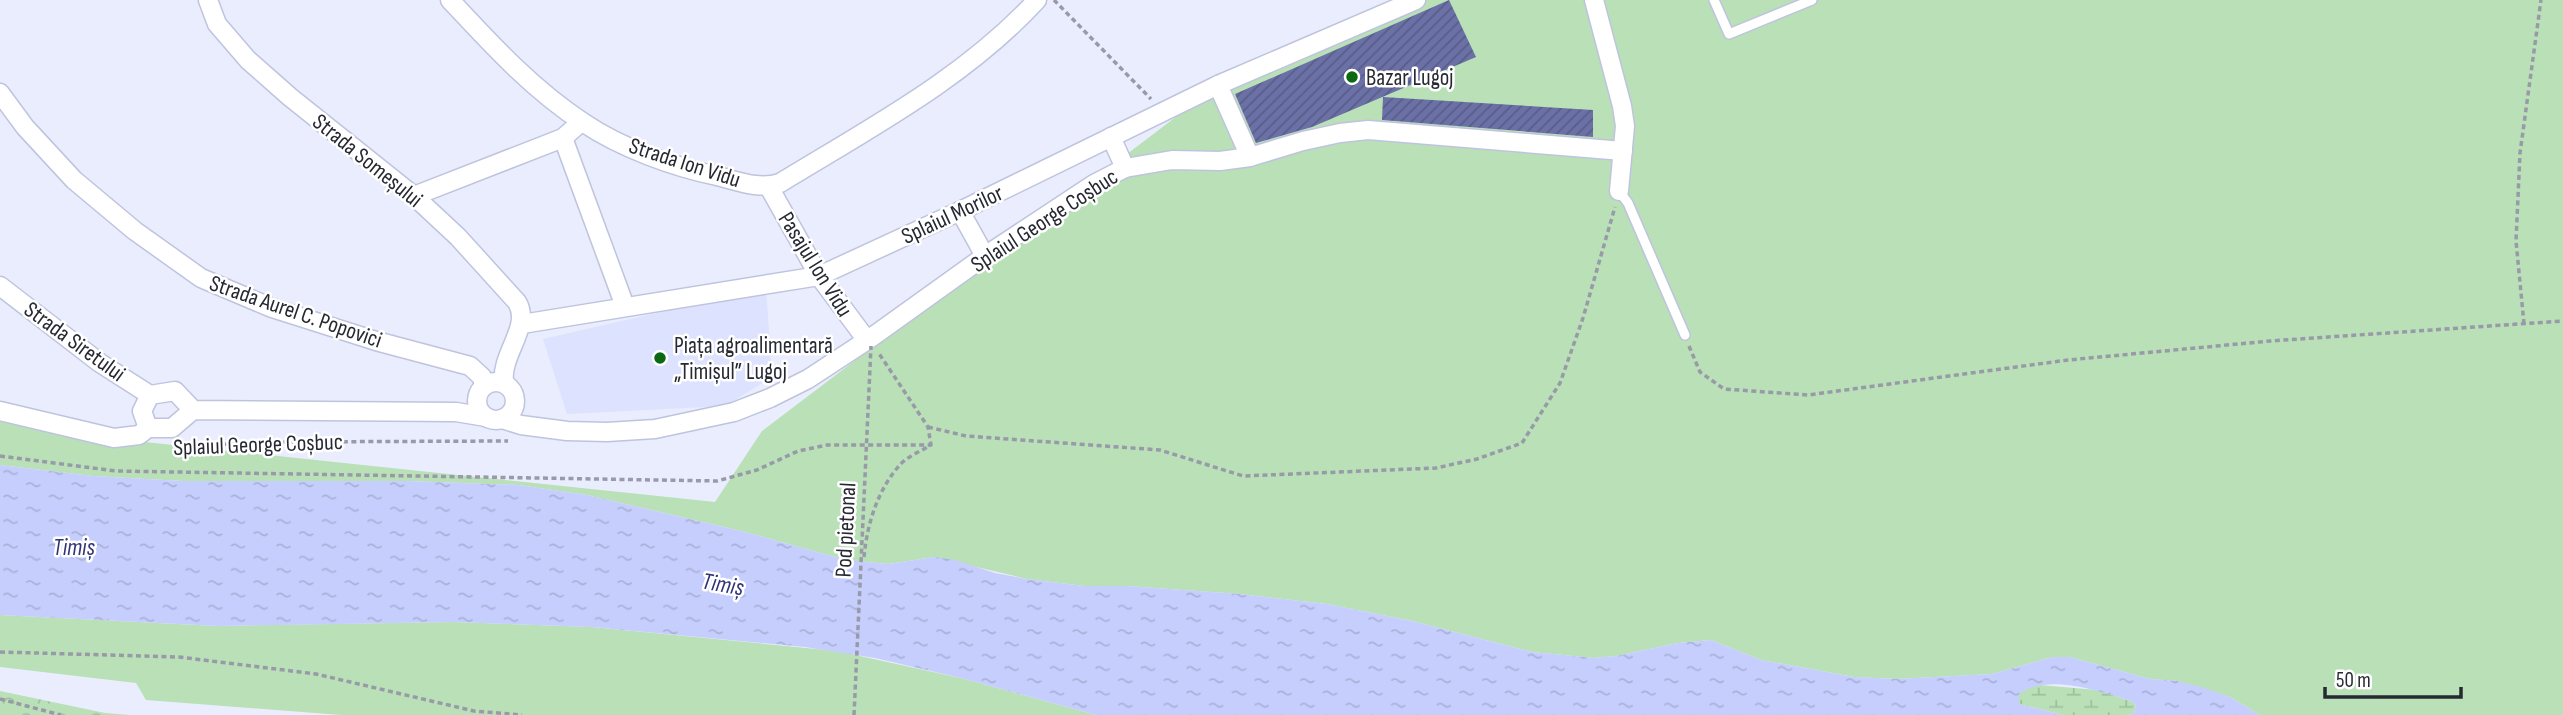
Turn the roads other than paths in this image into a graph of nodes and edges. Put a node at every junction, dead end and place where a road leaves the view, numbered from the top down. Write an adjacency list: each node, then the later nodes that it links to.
1 (208, 0): 18 (street, Strada Someșului)
2 (450, 0): 10 (street, Strada Ion Vidu)
3 (1037, 0): 16 (street, Strada Ion Vidu)
4 (1416, 0): 8 (street, Splaiul Morilor)
5 (1594, 0): 13 (street)
6 (1714, 0): 7 (lane)
7 (1812, 0)
8 (1218, 85): 11 (street, Splaiul Morilor); 14 (street)
9 (0, 93): 28 (street, Strada Aurel C. Popovici)
10 (581, 122): 12 (street); 16 (street, Strada Ion Vidu)
11 (1111, 137): 15 (street); 19 (street, Splaiul Morilor)
12 (563, 138): 18 (street); 23 (street)
13 (1623, 151): 14 (street, Splaiul George Coșbuc); 17 (street)
14 (1250, 158): 15 (street, Splaiul George Coșbuc)
15 (1125, 168): 20 (street, Splaiul George Coșbuc)
16 (769, 187): 21 (street, Pasajul Ion Vidu)
17 (1619, 191): 25 (lane)
18 (414, 196): 24 (street, Strada Someșului)
19 (960, 211): 20 (street); 21 (street, Splaiul Morilor)
20 (985, 256): 26 (street, Splaiul George Coșbuc)
21 (819, 276): 24 (street, Splaiul Morilor); 26 (street, Pasajul Ion Vidu)
22 (0, 286): 29 (street, Strada Siretului)
23 (623, 301)
24 (522, 324): 27 (street)
25 (1685, 335)
26 (869, 343): 33 (street, Splaiul George Coșbuc)
27 (504, 383): 28 (street); 33 (street)
28 (480, 393): 32 (street); 33 (street)
29 (150, 395): 30 (street, Splaiul George Coșbuc); 34 (street, Splaiul George Coșbuc)
30 (193, 410): 32 (street, Splaiul George Coșbuc); 34 (street, Splaiul George Coșbuc)
31 (0, 411): 34 (street, Splaiul George Coșbuc)
32 (456, 412): 33 (street, Splaiul George Coșbuc)
33 (494, 418)
34 (148, 428)

